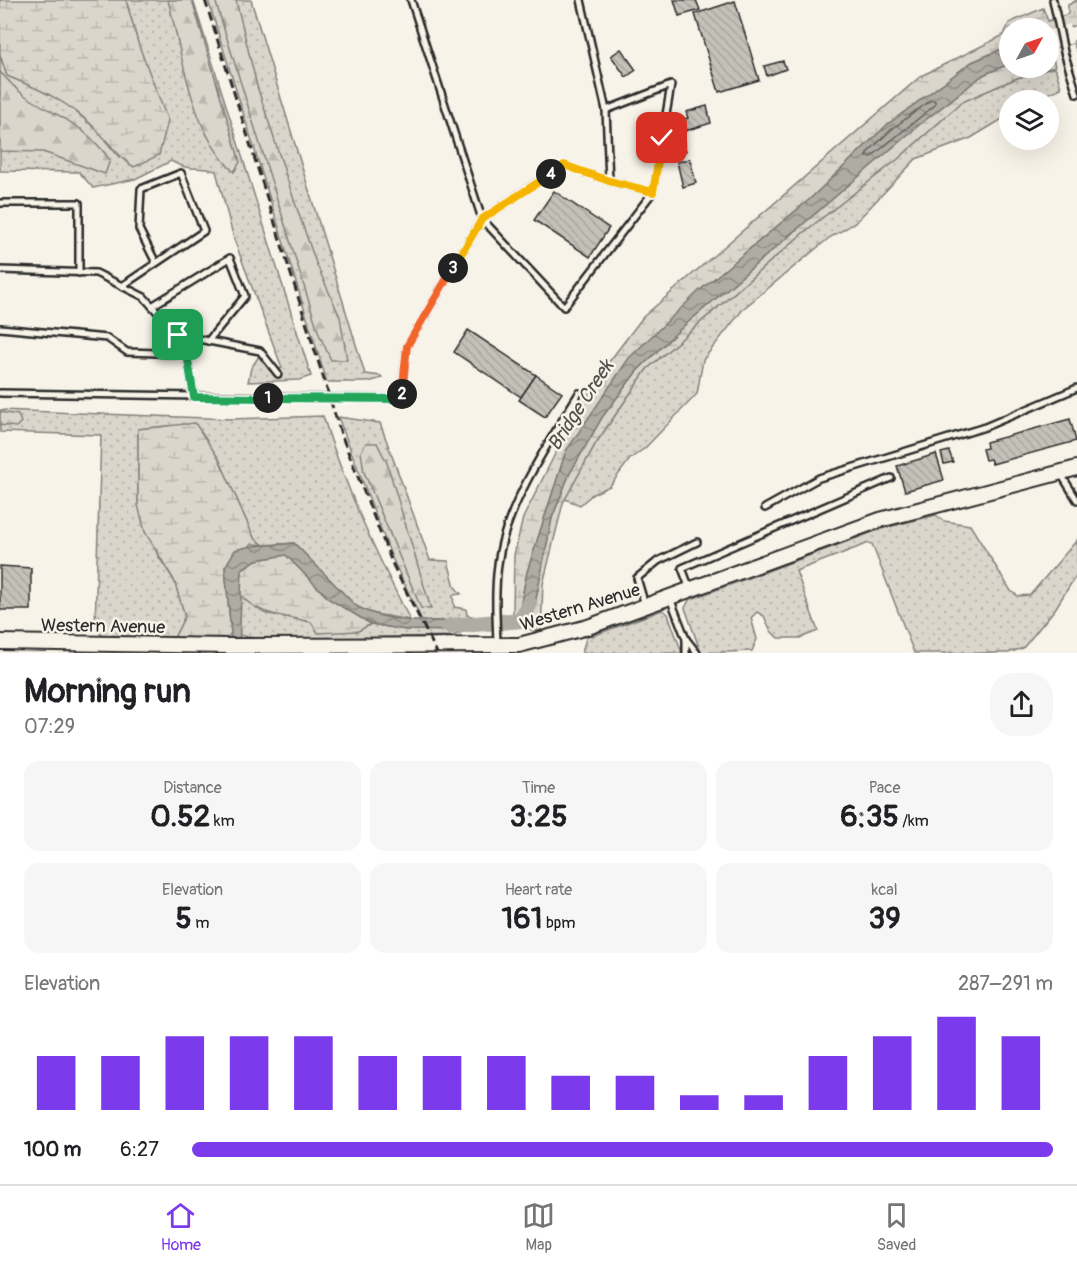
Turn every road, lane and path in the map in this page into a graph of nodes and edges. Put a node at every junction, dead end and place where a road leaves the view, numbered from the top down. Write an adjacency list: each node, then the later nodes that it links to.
1 (411, 0): 9 (lane)
2 (581, 0): 5 (lane)
3 (1053, 0): 4 (lane)
4 (1077, 94)
5 (606, 110): 6 (lane); 7 (lane)
6 (609, 181): 7 (lane); 9 (lane)
7 (653, 192): 9 (lane)
8 (0, 203): 12 (lane)
9 (482, 219): 23 (lane)
10 (156, 263): 10 (lane); 13 (lane)
11 (0, 270): 12 (lane)
12 (79, 273): 13 (lane)
13 (122, 286): 14 (lane)
14 (152, 306): 16 (lane); 17 (lane)
15 (0, 328): 18 (lane)
16 (178, 335): 17 (lane); 18 (lane)
17 (208, 341): 19 (lane)
18 (187, 354): 23 (lane)
19 (278, 374)
20 (1077, 388): 28 (lane)
21 (0, 393): 23 (lane)
22 (579, 393): 35 (lane)
23 (194, 397)
24 (1077, 468): 25 (street, Western Avenue)
25 (1060, 472): 27 (lane); 30 (street, Western Avenue)
26 (891, 478): 30 (lane)
27 (1077, 500)
28 (765, 508)
29 (697, 542): 32 (lane)
30 (690, 590): 31 (street, Western Avenue)
31 (670, 598): 32 (street, Western Avenue); 33 (lane)
32 (645, 607): 35 (street, Western Avenue)
33 (686, 639): 37 (lane); 38 (lane)
34 (0, 642): 36 (street, Western Avenue)
35 (497, 646): 36 (street, Western Avenue)
36 (385, 649)
37 (686, 653)
38 (697, 653)

